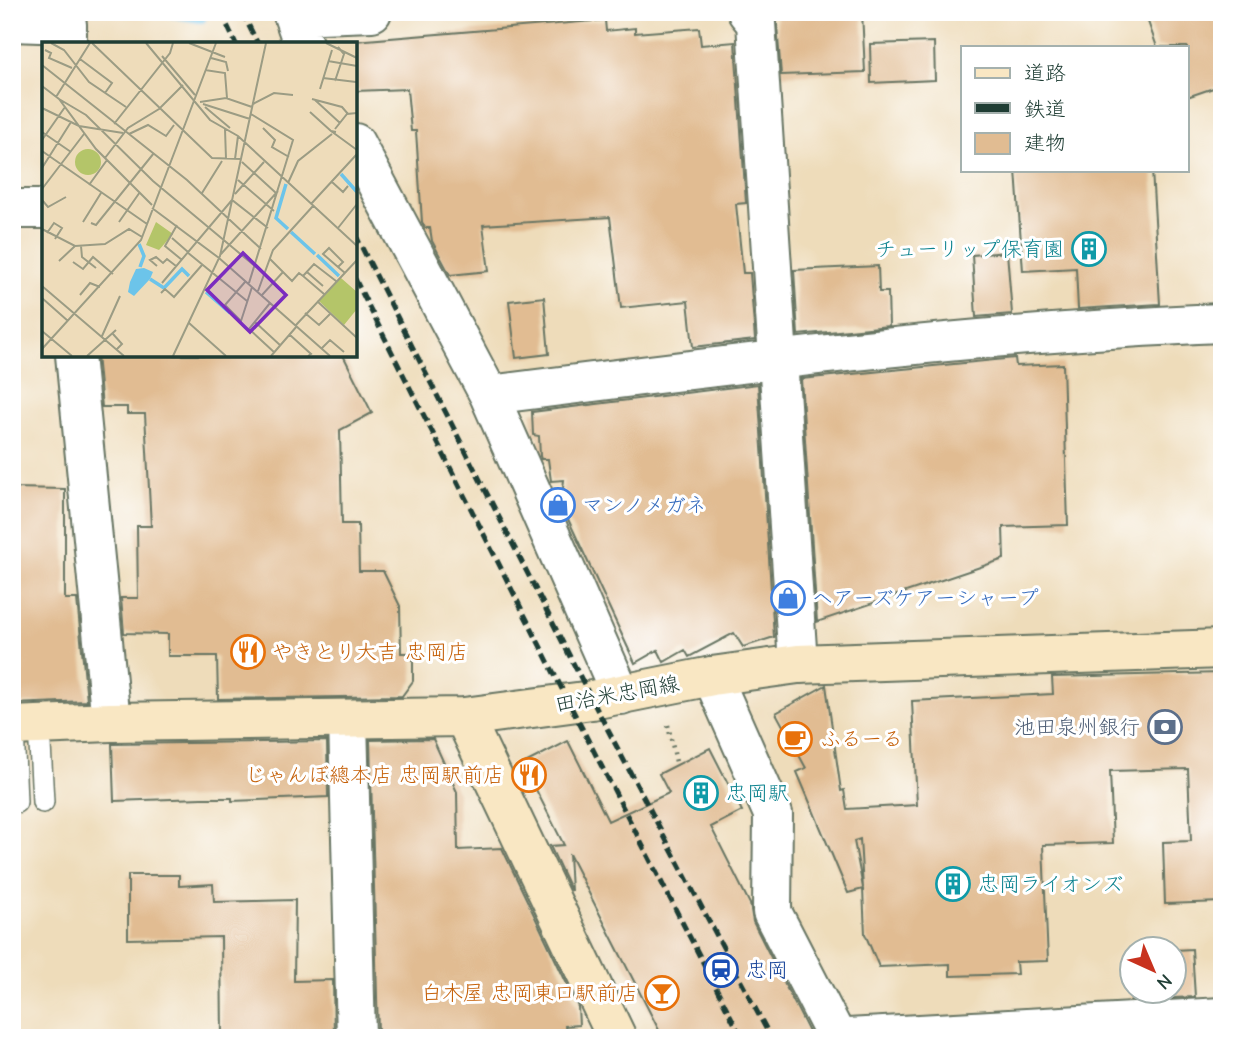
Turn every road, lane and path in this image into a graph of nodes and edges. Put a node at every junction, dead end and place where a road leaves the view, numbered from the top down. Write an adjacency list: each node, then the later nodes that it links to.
1 (372, 12): 5 (street)
2 (747, 12): 11 (street)
3 (12, 22): 4 (street)
4 (67, 42)
5 (302, 42)
6 (357, 147): 12 (street)
7 (12, 209): 8 (street)
8 (42, 209)
9 (1222, 323): 11 (street)
10 (75, 357): 19 (street)
11 (777, 358): 12 (street); 14 (street)
12 (489, 396): 16 (street)
13 (1222, 649): 14 (main road, 田治米忠岡線)
14 (798, 664): 15 (main road, 田治米忠岡線)
15 (712, 676): 16 (main road, 田治米忠岡線); 28 (street)
16 (621, 695): 17 (main road, 田治米忠岡線)
17 (464, 718): 18 (main road, 田治米忠岡線); 27 (main road)
18 (348, 719): 19 (main road, 田治米忠岡線); 26 (street)
19 (111, 722): 21 (main road, 田治米忠岡線)
20 (668, 724): 22 (path)
21 (22, 726): 23 (lane); 24 (lane)
22 (677, 762)
23 (16, 802)
24 (43, 802)
25 (1222, 1017): 29 (street)
26 (356, 1038)
27 (617, 1038)
28 (837, 1038)
29 (848, 1038)

